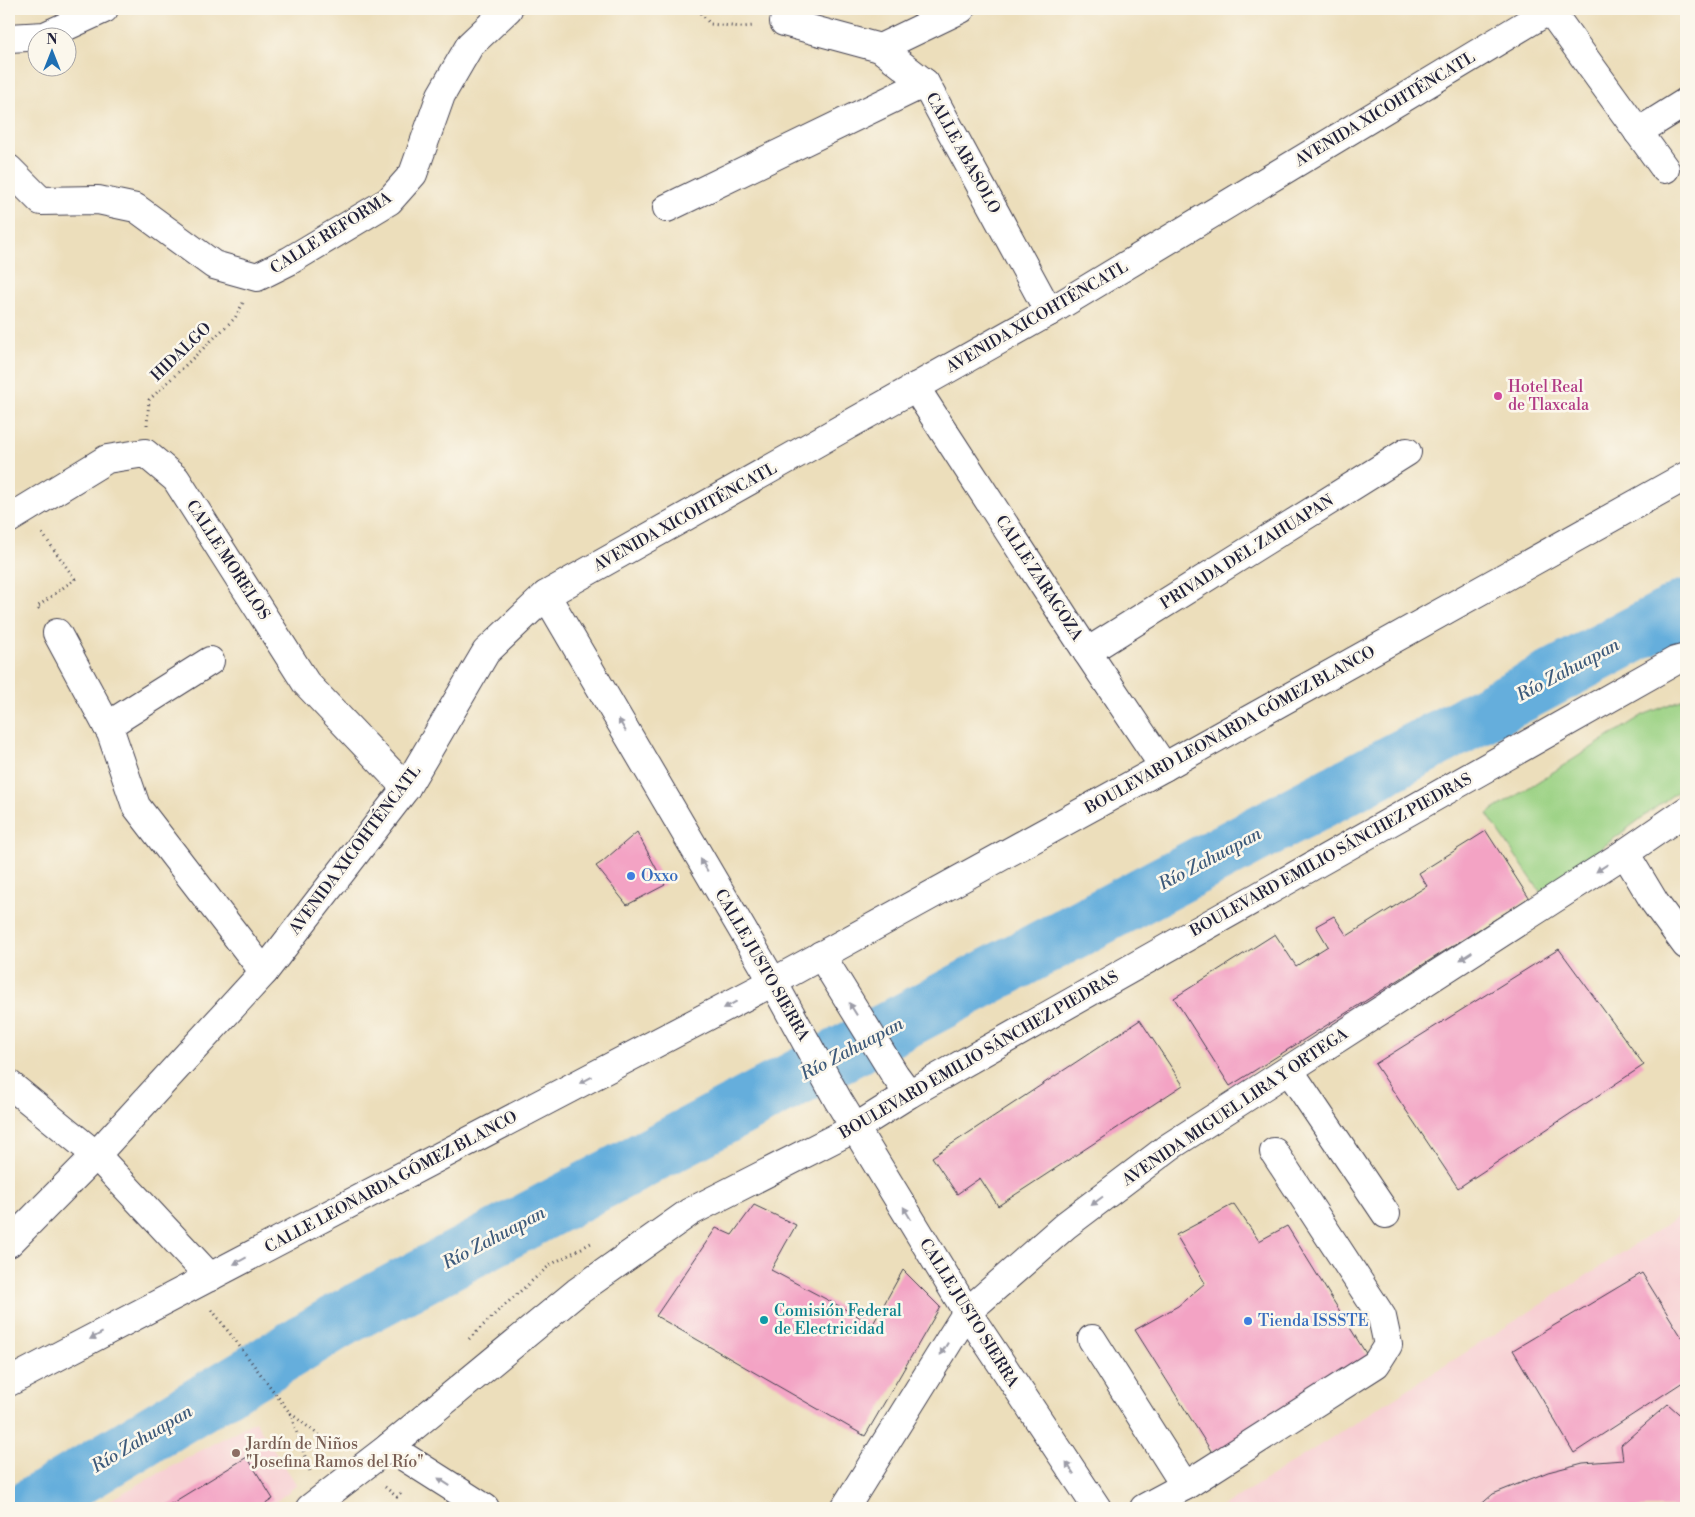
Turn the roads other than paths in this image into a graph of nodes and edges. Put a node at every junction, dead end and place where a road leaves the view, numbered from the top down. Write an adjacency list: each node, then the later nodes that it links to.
1 (104, 9): 6 (street)
2 (508, 9): 11 (street, CALLE REFORMA)
3 (961, 9): 7 (street)
4 (1550, 9): 10 (street); 14 (street, AVENIDA XICOHTÉNCATL)
5 (784, 22): 7 (street, CALLE ABASOLO)
6 (9, 38)
7 (880, 48): 8 (street, CALLE ABASOLO)
8 (925, 83): 13 (street); 14 (street, CALLE ABASOLO)
9 (1686, 102): 10 (street)
10 (1638, 132): 12 (street)
11 (9, 169)
12 (1664, 169)
13 (667, 208)
14 (1050, 312): 15 (street, AVENIDA XICOHTÉNCATL)
15 (915, 387): 19 (street, AVENIDA XICOHTÉNCATL); 21 (street, CALLE ZARAGOZA)
16 (1407, 452): 21 (street, PRIVADA DEL ZAHUAPAN)
17 (1686, 476): 25 (street, BOULEVARD LEONARDA GÓMEZ BLANCO)
18 (16, 514): 26 (street, CALLE MORELOS)
19 (546, 595): 26 (street, AVENIDA XICOHTÉNCATL); 32 (street, CALLE JUSTO SIERRA, one-way to 19)
20 (57, 633): 24 (street)
21 (1087, 652): 25 (street, CALLE ZARAGOZA)
22 (1686, 658): 35 (street, BOULEVARD EMILIO SÁNCHEZ PIEDRAS)
23 (210, 662): 24 (street)
24 (107, 726): 31 (street)
25 (1164, 767): 30 (street, BOULEVARD LEONARDA GÓMEZ BLANCO)
26 (406, 788): 31 (street, AVENIDA XICOHTÉNCATL)
27 (1686, 811): 28 (street, AVENIDA MIGUEL LIRA Y ORTEGA)
28 (1625, 854): 29 (street); 33 (street, AVENIDA MIGUEL LIRA Y ORTEGA, one-way to 33)
29 (1686, 945)
30 (821, 955): 32 (street, BOULEVARD LEONARDA GÓMEZ BLANCO); 35 (street, one-way to 30)
31 (264, 972): 38 (street, AVENIDA XICOHTÉNCATL)
32 (773, 982): 36 (street, CALLE JUSTO SIERRA); 41 (street, CALLE LEONARDA GÓMEZ BLANCO, one-way to 41)
33 (1289, 1070): 39 (street); 42 (street, AVENIDA MIGUEL LIRA Y ORTEGA, one-way to 42)
34 (9, 1084): 38 (street)
35 (908, 1094): 36 (street, BOULEVARD EMILIO SÁNCHEZ PIEDRAS)
36 (856, 1128): 42 (street, CALLE JUSTO SIERRA, one-way to 36); 45 (street, BOULEVARD EMILIO SÁNCHEZ PIEDRAS)
37 (1274, 1152): 46 (street)
38 (96, 1155): 40 (street, AVENIDA XICOHTÉNCATL); 41 (street)
39 (1386, 1214)
40 (9, 1243)
41 (210, 1277): 44 (street, CALLE LEONARDA GÓMEZ BLANCO, one-way to 44)
42 (967, 1312): 49 (street, AVENIDA MIGUEL LIRA Y ORTEGA, one-way to 49); 50 (street, CALLE JUSTO SIERRA, one-way to 42)
43 (1092, 1339): 46 (street)
44 (9, 1382)
45 (389, 1446): 47 (street, BOULEVARD EMILIO SÁNCHEZ PIEDRAS); 48 (street, one-way to 45)
46 (1185, 1486): 51 (street)
47 (316, 1503)
48 (485, 1508)
49 (845, 1508)
50 (1096, 1508)
51 (1144, 1508)

